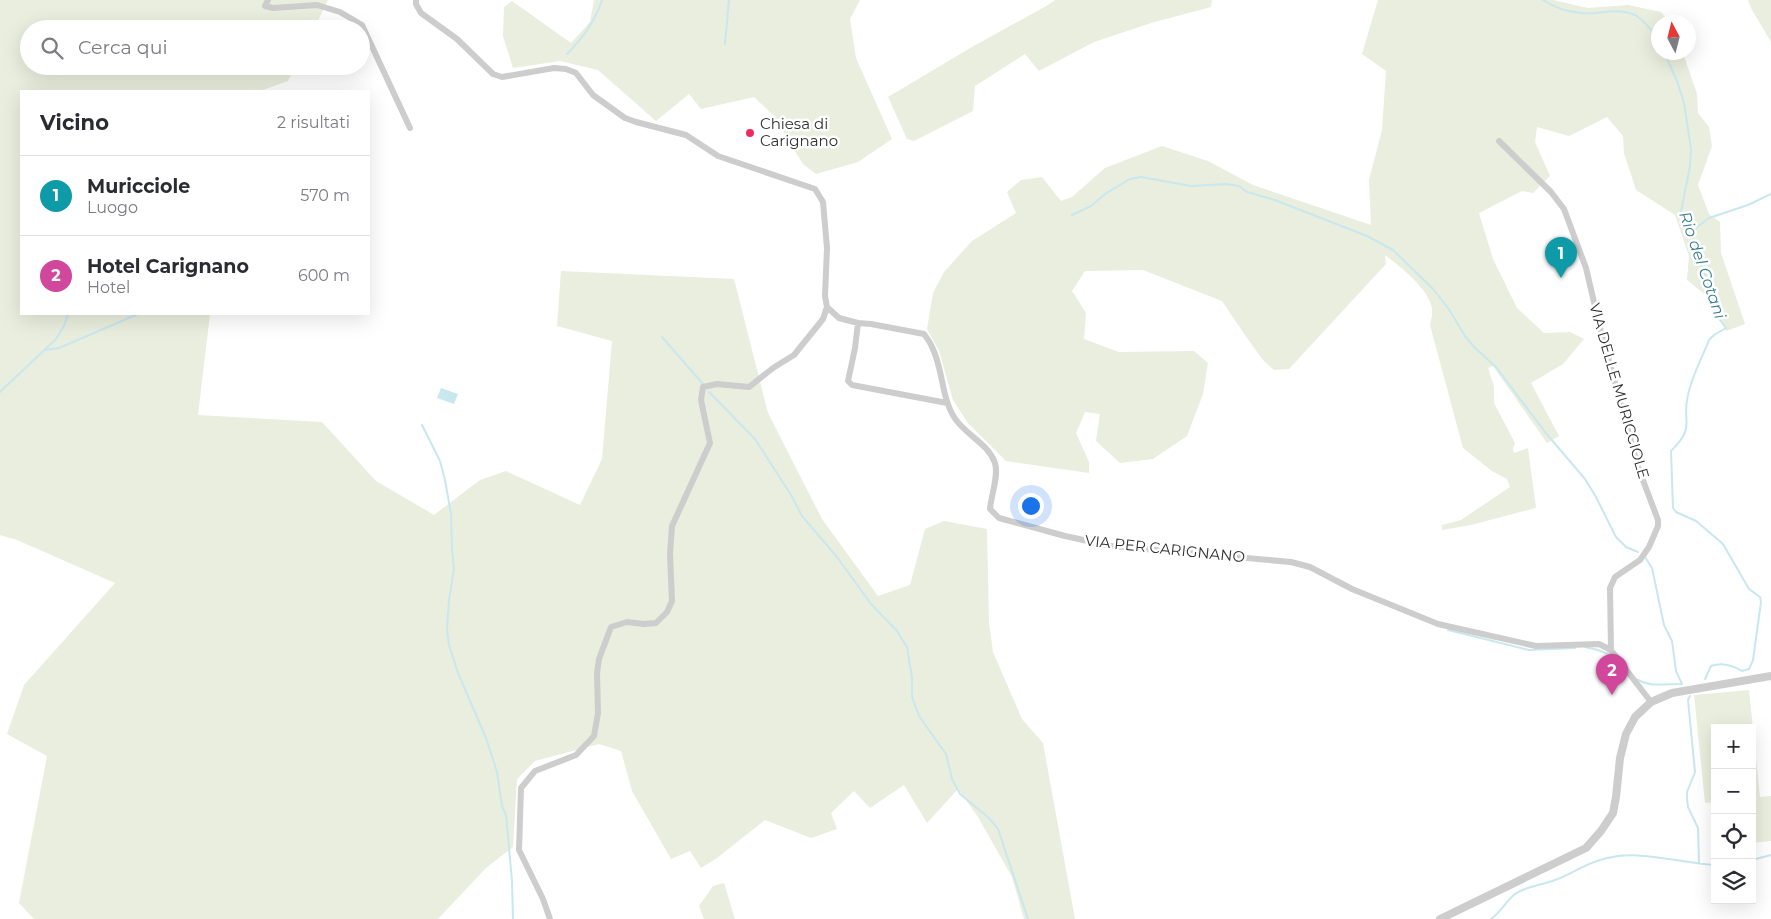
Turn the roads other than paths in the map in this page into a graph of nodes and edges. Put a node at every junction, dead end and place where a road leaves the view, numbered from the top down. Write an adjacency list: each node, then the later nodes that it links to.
1 (268, 0): 3 (street)
2 (414, 1): 7 (street)
3 (354, 20)
4 (370, 42): 5 (street)
5 (410, 128)
6 (1499, 141): 10 (street, VIA DELLE MURICCIOLE)
7 (827, 307): 8 (street, VIA PER CARIGNANO); 13 (street)
8 (858, 323): 9 (street, VIA PER CARIGNANO); 9 (street)
9 (947, 402): 10 (street, VIA PER CARIGNANO)
10 (1611, 650): 12 (street)
11 (1771, 676): 12 (street)
12 (1651, 702): 14 (street)
13 (550, 919)
14 (1440, 919)

